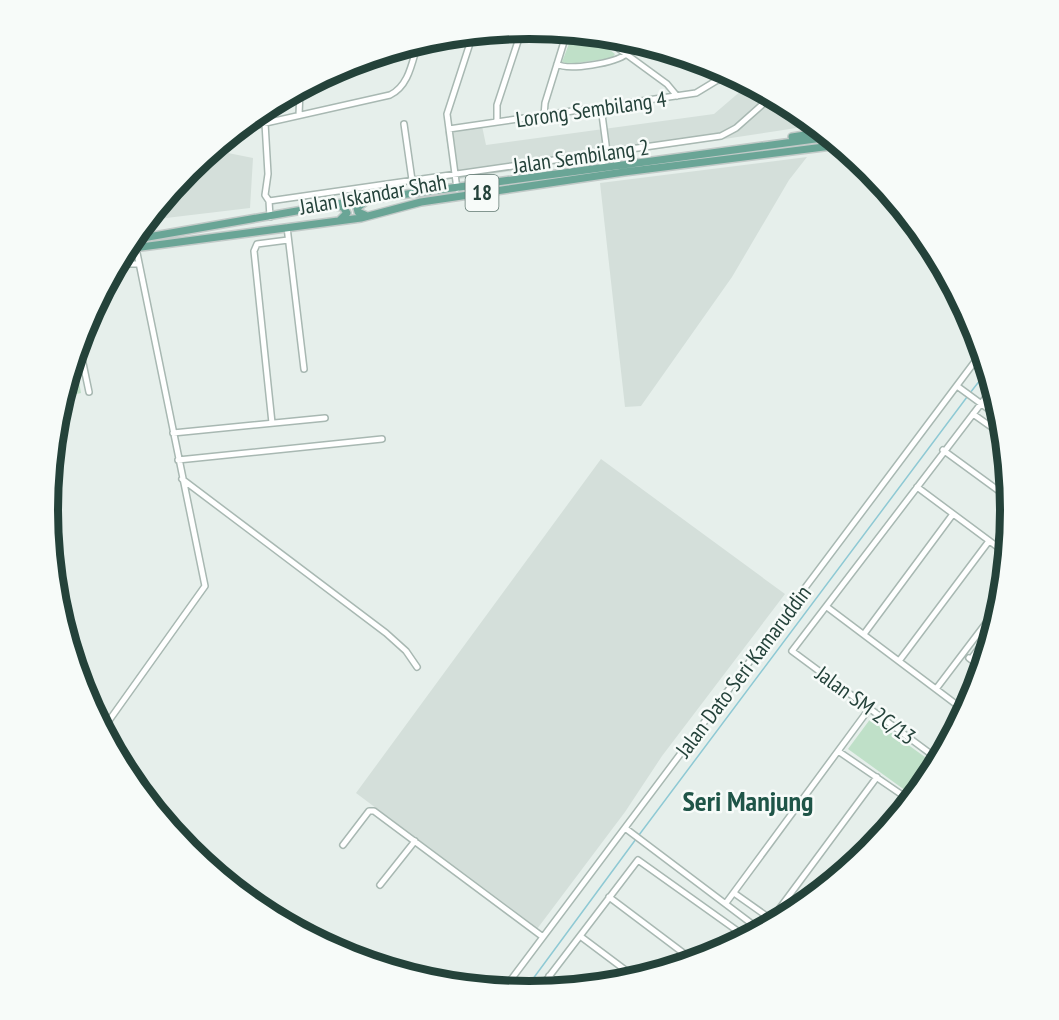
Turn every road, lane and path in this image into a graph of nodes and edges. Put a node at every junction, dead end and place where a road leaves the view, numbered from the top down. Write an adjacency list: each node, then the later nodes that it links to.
1 (519, 39): 15 (street)
2 (564, 40): 7 (street)
3 (471, 43): 19 (street)
4 (617, 47): 6 (street)
5 (414, 54): 13 (street)
6 (626, 54): 7 (street); 9 (street)
7 (557, 64): 14 (street)
8 (719, 80): 9 (street, Lorong Sembilang 4)
9 (677, 96): 12 (street, Lorong Sembilang 4)
10 (300, 99): 13 (street)
11 (765, 102): 24 (street, Jalan Sembilang 2)
12 (601, 107): 14 (street, Lorong Sembilang 4); 24 (street)
13 (299, 115): 17 (street)
14 (544, 116): 15 (street, Lorong Sembilang 4)
15 (497, 122): 19 (street, Lorong Sembilang 4)
16 (260, 123): 17 (street)
17 (265, 123): 31 (street)
18 (404, 124): 28 (street)
19 (449, 129): 27 (street)
20 (813, 134): 22 (main road)
21 (818, 138): 22 (main road, Jalan Iskandar Shah / 18)
22 (760, 145): 25 (main road, Jalan Iskandar Shah / 18)
23 (829, 147): 33 (main road, Jalan Iskandar Shah / 18)
24 (607, 152): 25 (street); 26 (street); 27 (street, Jalan Sembilang 2)
25 (620, 165): 26 (main road, Jalan Iskandar Shah / 18)
26 (601, 168): 29 (main road, Jalan Iskandar Shah / 18)
27 (455, 173): 28 (street, Jalan Sembilang 2); 29 (street)
28 (412, 180): 31 (street, Jalan Sembilang 2)
29 (458, 189): 30 (main road, Jalan Iskandar Shah / 18)
30 (367, 200): 32 (main road, Jalan Iskandar Shah / 18); 33 (main road)
31 (269, 201): 34 (street)
32 (333, 205): 34 (main road, Jalan Iskandar Shah / 18); 35 (main road)
33 (370, 216): 35 (main road, Jalan Iskandar Shah / 18)
34 (270, 217): 37 (main road, Jalan Iskandar Shah / 18)
35 (339, 221): 36 (main road, Jalan Iskandar Shah / 18)
36 (287, 227): 38 (street); 39 (main road, Jalan Iskandar Shah / 18)
37 (145, 238)
38 (288, 240): 45 (street); 53 (street)
39 (138, 248)
40 (136, 251): 42 (street)
41 (128, 264): 42 (street)
42 (138, 264): 55 (street)
43 (976, 360): 46 (street, Jalan Dato Seri Kamaruddin)
44 (81, 366): 47 (street)
45 (304, 369)
46 (957, 386): 49 (street); 82 (street, Jalan Dato Seri Kamaruddin)
47 (89, 392)
48 (986, 397): 49 (street)
49 (981, 403): 50 (street); 51 (street)
50 (989, 409)
51 (973, 414): 54 (street); 57 (street)
52 (324, 418): 53 (street)
53 (272, 423): 55 (street)
54 (993, 428)
55 (173, 432): 58 (street)
56 (382, 439): 58 (street)
57 (943, 450): 60 (street); 61 (street)
58 (178, 460): 59 (street)
59 (182, 479): 73 (street); 77 (street)
60 (917, 487): 62 (street); 65 (street)
61 (999, 491)
62 (953, 514): 63 (street); 67 (street)
63 (989, 541): 64 (street); 71 (street)
64 (998, 548)
65 (827, 607): 67 (street); 76 (street, Jalan SM 2C/13)
66 (986, 623): 69 (street)
67 (864, 633): 71 (street)
68 (980, 646): 70 (street)
69 (963, 653): 70 (street); 74 (street)
70 (971, 659): 72 (street)
71 (899, 661): 74 (street)
72 (975, 663)
73 (417, 667)
74 (936, 689): 75 (street)
75 (958, 706)
76 (869, 709): 78 (street); 79 (street, Jalan SM 2C/13)
77 (109, 721)
78 (838, 751): 80 (street); 86 (street)
79 (932, 755)
80 (877, 777): 81 (street); 89 (street)
81 (904, 796)
82 (625, 828): 88 (street); 94 (street, Jalan Dato Seri Kamaruddin)
83 (415, 841): 84 (street); 85 (street); 94 (street)
84 (343, 845)
85 (380, 885)
86 (734, 893): 88 (street); 90 (street)
87 (609, 897): 92 (street); 93 (street); 95 (street)
88 (726, 903): 91 (street)
89 (783, 907)
90 (767, 917)
91 (753, 924)
92 (738, 932)
93 (580, 936): 96 (street); 97 (street)
94 (543, 937): 98 (street, Jalan Dato Seri Kamaruddin)
95 (685, 954)
96 (626, 971)
97 (549, 976): 99 (street); 100 (street)
98 (510, 980)
99 (546, 980)
100 (555, 980)

